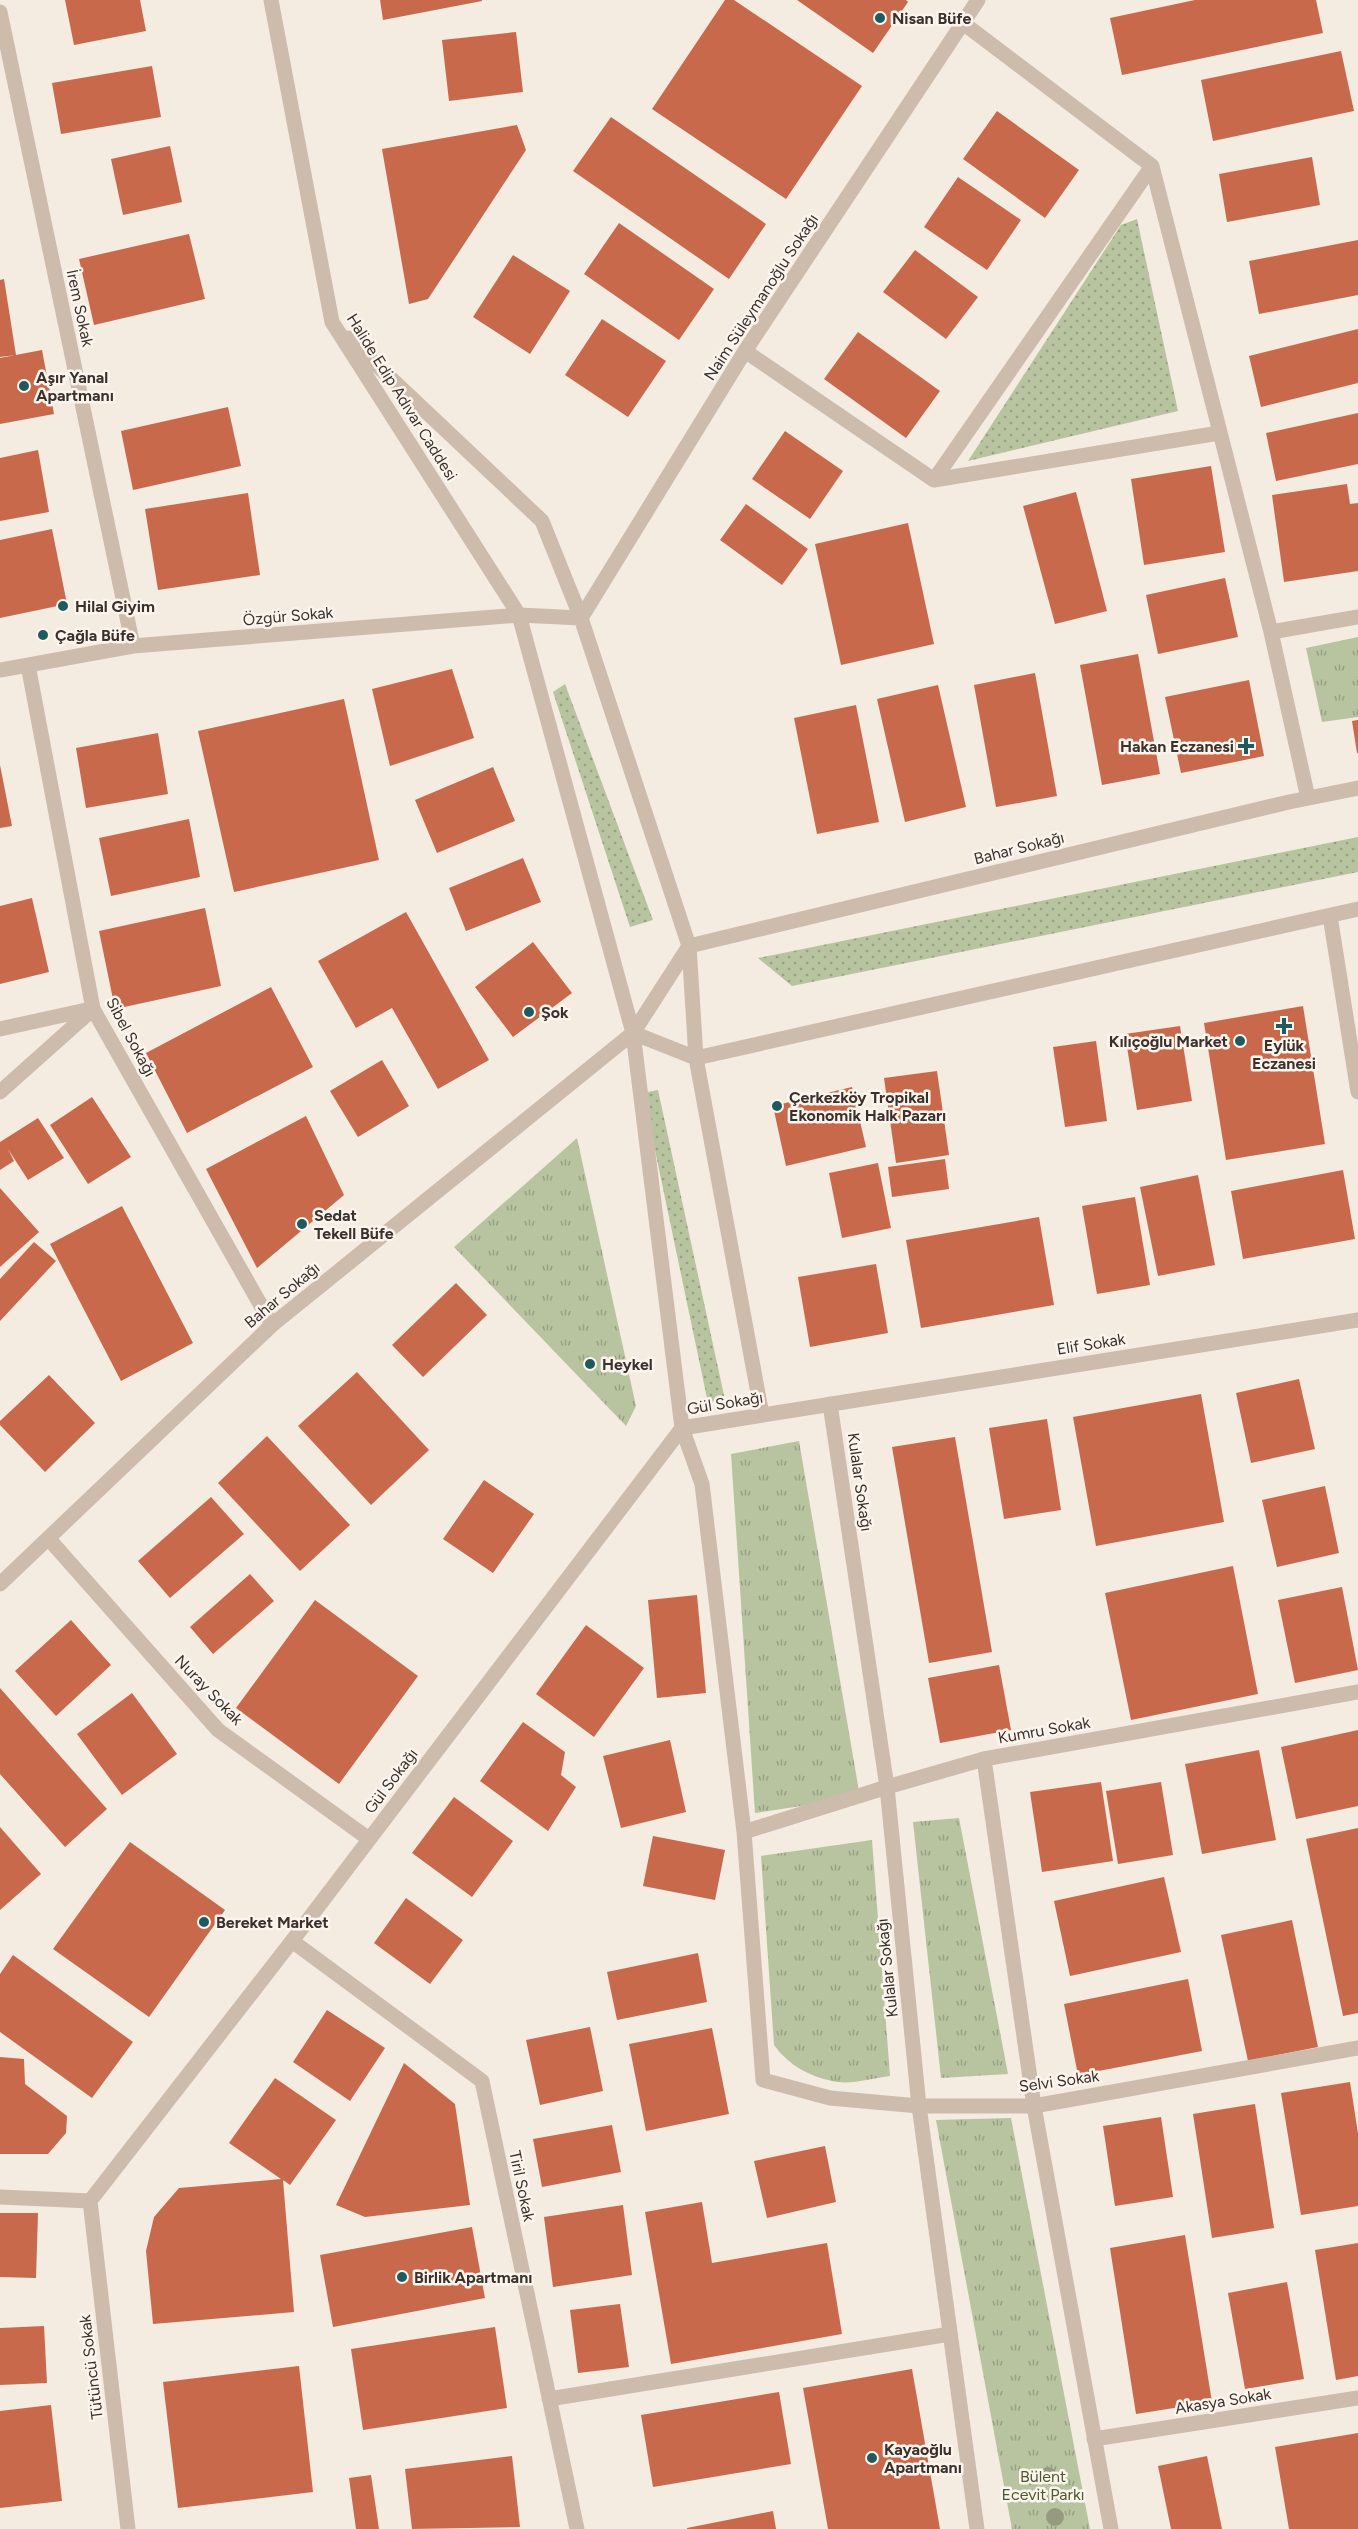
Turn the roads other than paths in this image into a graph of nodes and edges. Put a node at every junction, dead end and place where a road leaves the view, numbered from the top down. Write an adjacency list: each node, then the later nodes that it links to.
1 (271, 0): 6 (street, Halide Edip Adıvar Caddesi)
2 (978, 0): 4 (street, Naim Süleymanoğlu Sokağı)
3 (0, 12): 14 (street, İrem Sokak)
4 (963, 23): 5 (street); 7 (street, Naim Süleymanoğlu Sokağı)
5 (1152, 166): 8 (street); 9 (street)
6 (332, 322): 10 (street, Halide Edip Adıvar Caddesi); 12 (street)
7 (745, 351): 9 (street); 12 (street, Naim Süleymanoğlu Sokağı)
8 (1219, 433): 9 (street); 13 (street)
9 (934, 480)
10 (519, 615): 12 (street, Özgür Sokak); 14 (street, Özgür Sokak); 24 (street, Halide Edip Adıvar Caddesi)
11 (1358, 617): 13 (street)
12 (581, 618): 21 (street)
13 (1271, 632): 18 (street)
14 (133, 646): 15 (street, Özgür Sokak)
15 (27, 665): 16 (street, Özgür Sokak); 22 (street, Sibel Sokağı)
16 (0, 670)
17 (1358, 788): 18 (street, Bahar Sokağı)
18 (1308, 798): 21 (street, Bahar Sokağı)
19 (1358, 909): 20 (street)
20 (1330, 916): 25 (street); 27 (street)
21 (688, 946): 24 (street, Bahar Sokağı); 25 (street)
22 (93, 1009): 23 (street); 26 (street); 29 (street, Sibel Sokağı)
23 (0, 1029)
24 (633, 1033): 25 (street); 29 (street, Bahar Sokağı); 32 (street, Halide Edip Adıvar Caddesi)
25 (696, 1058): 31 (street)
26 (0, 1092)
27 (1358, 1092)
28 (1358, 1320): 30 (street, Elif Sokak)
29 (272, 1325): 33 (street, Bahar Sokağı)
30 (830, 1404): 31 (street, Gül Sokağı); 37 (street, Kulalar Sokağı)
31 (762, 1414): 32 (street, Gül Sokağı)
32 (682, 1428): 38 (street, Halide Edip Adıvar Caddesi); 39 (street, Gül Sokağı)
33 (48, 1538): 34 (street, Bahar Sokağı); 39 (street, Nuray Sokak)
34 (0, 1584)
35 (1358, 1692): 36 (street, Kumru Sokak)
36 (984, 1759): 37 (street, Kumru Sokak); 44 (street)
37 (886, 1787): 38 (street, Kumru Sokak); 43 (street, Kulalar Sokağı)
38 (744, 1832): 42 (street, Halide Edip Adıvar Caddesi)
39 (369, 1839): 40 (street, Gül Sokağı)
40 (292, 1941): 46 (street, Gül Sokağı); 49 (street, Tiril Sokak)
41 (1358, 2048): 44 (street, Selvi Sokak)
42 (763, 2080): 43 (street, Selvi Sokak)
43 (919, 2106): 44 (street, Selvi Sokak); 47 (street, Kulalar Sokağı)
44 (1034, 2106): 50 (street)
45 (0, 2197): 46 (street)
46 (90, 2201): 51 (street, Tütüncü Sokak)
47 (950, 2334): 49 (street); 53 (street, Kulalar Sokağı)
48 (1358, 2398): 50 (street, Akasya Sokak)
49 (549, 2399): 52 (street, Tiril Sokak)
50 (1094, 2439): 54 (street)
51 (128, 2529)
52 (577, 2529)
53 (978, 2529)
54 (1111, 2529)

